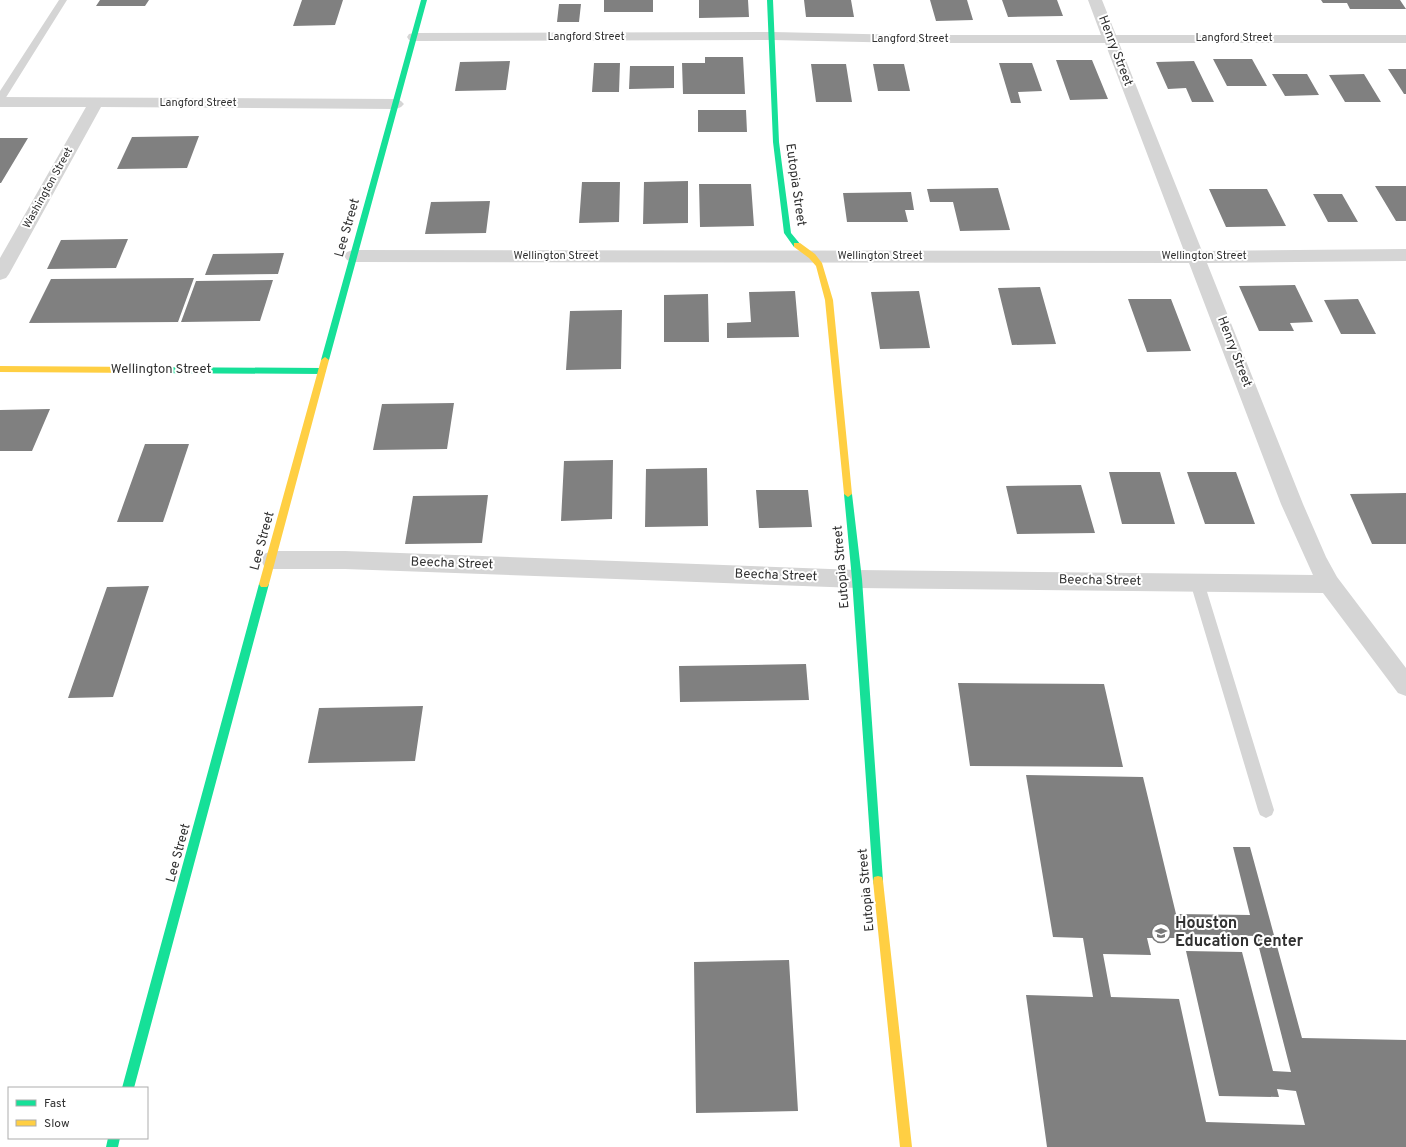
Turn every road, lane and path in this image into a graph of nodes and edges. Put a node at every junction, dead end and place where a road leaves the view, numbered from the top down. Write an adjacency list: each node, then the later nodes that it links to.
1 (63, 0): 9 (lane)
2 (424, 0): 6 (street, Lee Street)
3 (770, 0): 5 (street, Eutopia Street)
4 (1096, 0): 7 (street, Henry Street)
5 (773, 36): 6 (street, Langford Street); 7 (street, Langford Street); 14 (street, Eutopia Street)
6 (414, 37): 11 (street, Lee Street)
7 (1110, 38): 8 (street, Langford Street); 15 (street, Henry Street)
8 (1406, 39)
9 (0, 100): 10 (street, Langford Street)
10 (96, 103): 11 (street, Langford Street); 16 (street, Washington Street)
11 (396, 104): 13 (street, Lee Street)
12 (1406, 255): 15 (street, Wellington Street)
13 (353, 256): 14 (street, Wellington Street); 18 (street, Lee Street)
14 (812, 256): 15 (street, Wellington Street); 20 (street, Eutopia Street)
15 (1196, 257): 22 (street, Henry Street)
16 (0, 274)
17 (0, 369): 18 (street, Wellington Street)
18 (322, 371): 19 (street, Lee Street)
19 (272, 560): 20 (street, Beecha Street); 25 (street, Lee Street)
20 (857, 579): 21 (street, Beecha Street); 26 (street, Eutopia Street)
21 (1197, 582): 22 (street, Beecha Street); 24 (lane)
22 (1329, 584): 23 (street, Henry Street)
23 (1406, 686)
24 (1266, 810)
25 (128, 1087)
26 (906, 1147)

